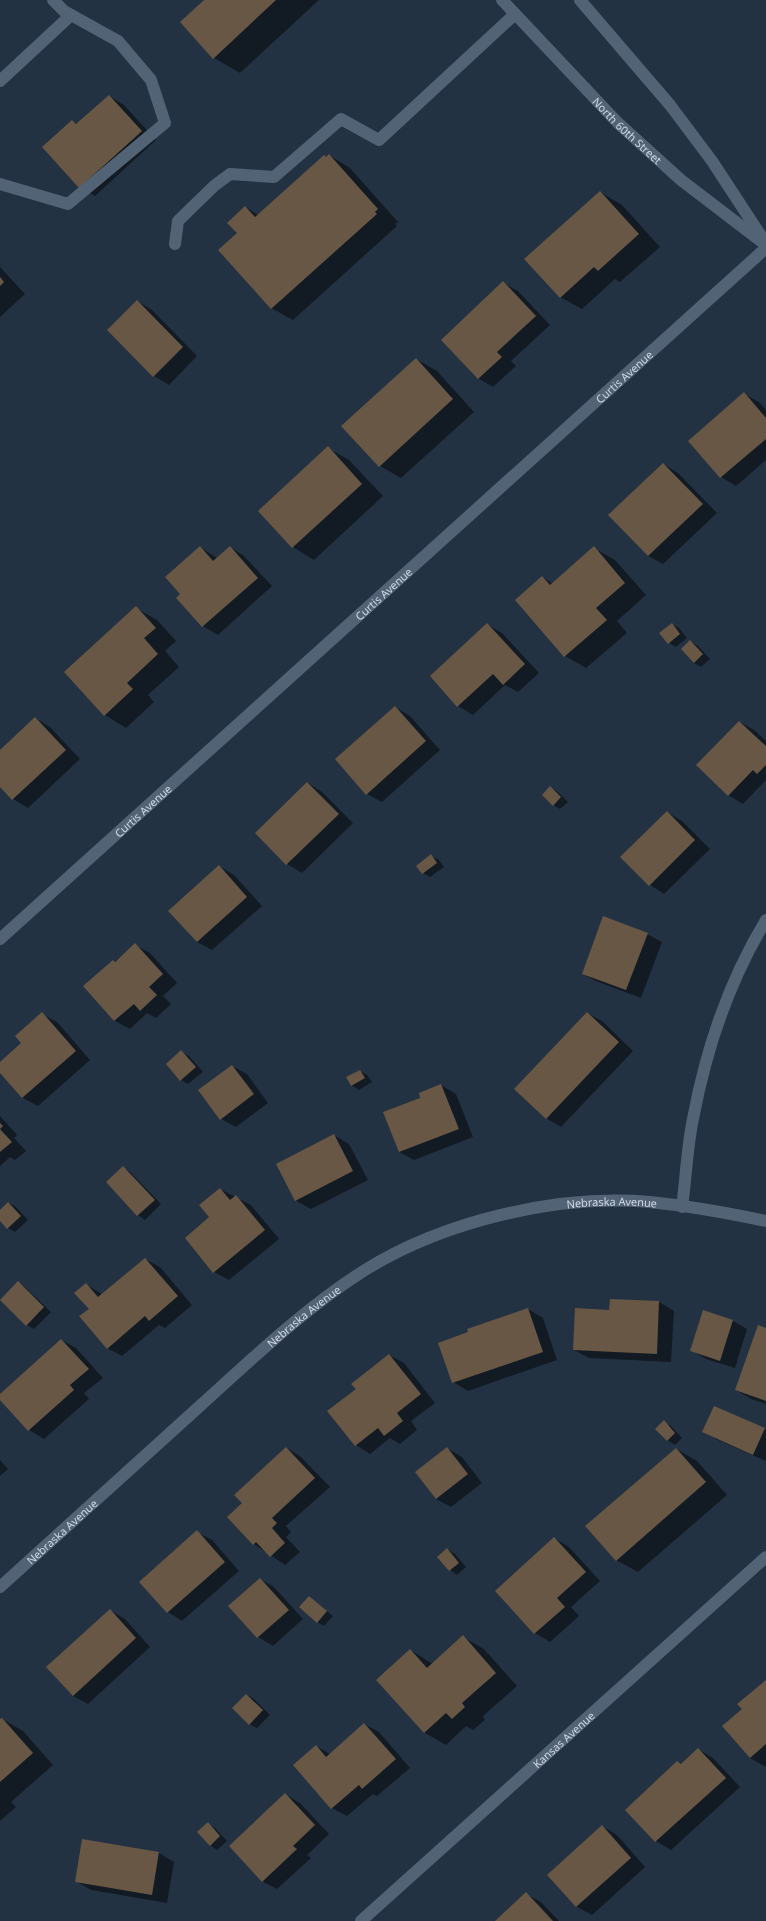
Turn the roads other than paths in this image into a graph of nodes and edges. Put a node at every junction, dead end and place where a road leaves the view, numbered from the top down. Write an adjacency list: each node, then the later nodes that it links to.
1 (53, 0): 5 (street)
2 (502, 0): 4 (street, North 60th Street)
3 (580, 0): 9 (street)
4 (515, 14): 8 (street); 9 (street, North 60th Street)
5 (71, 15): 6 (street); 7 (street)
6 (0, 81)
7 (0, 184)
8 (175, 244)
9 (766, 246): 11 (street, Curtis Avenue)
10 (766, 920): 12 (street)
11 (0, 939)
12 (682, 1207): 13 (street, Nebraska Avenue); 15 (street, Nebraska Avenue)
13 (766, 1221)
14 (766, 1557): 16 (street, Kansas Avenue)
15 (0, 1587)
16 (361, 1921)

